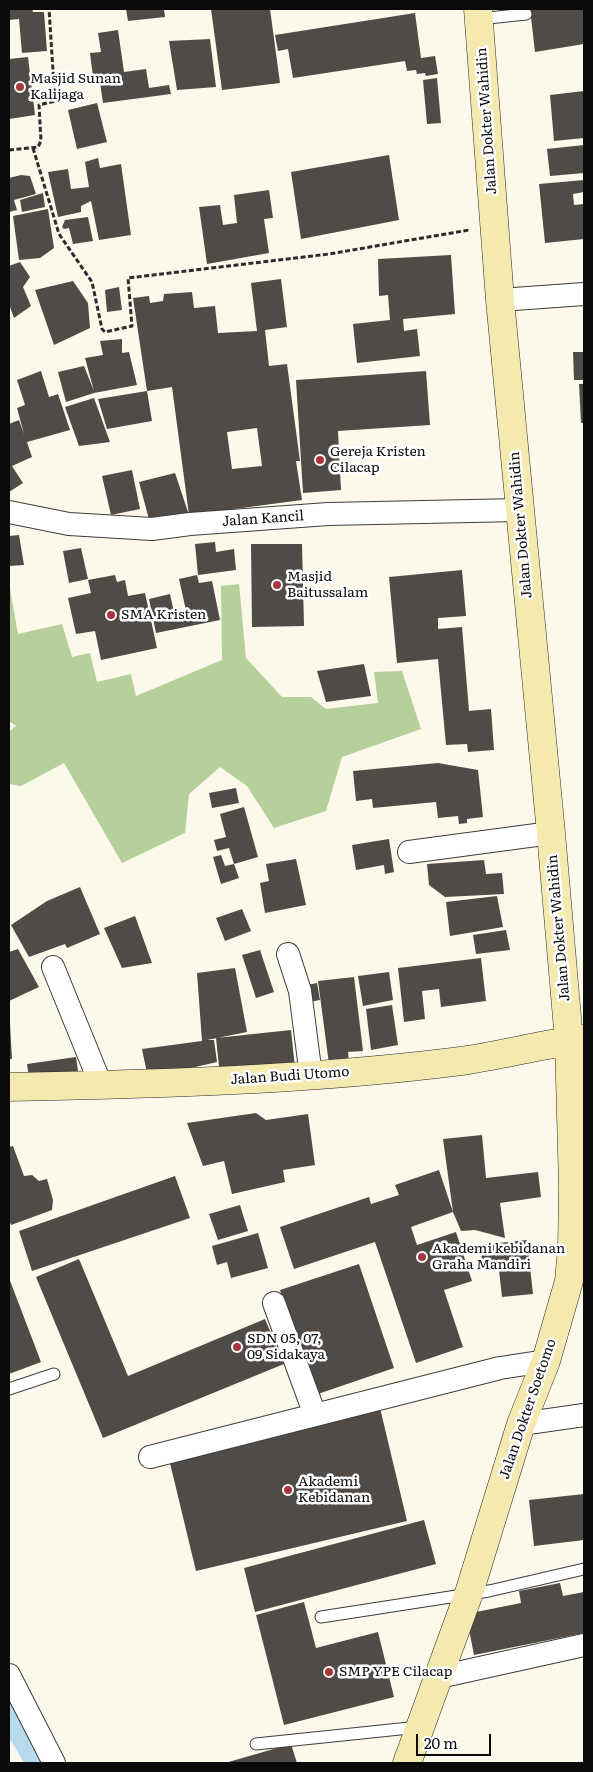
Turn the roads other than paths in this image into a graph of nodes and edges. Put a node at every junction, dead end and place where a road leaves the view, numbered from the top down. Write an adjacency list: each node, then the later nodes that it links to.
1 (479, 14): 2 (lane); 4 (street, Jalan Dokter Wahidin)
2 (526, 14)
3 (584, 294): 4 (street)
4 (500, 300): 5 (street, Jalan Dokter Wahidin)
5 (519, 510): 6 (street, Jalan Kancil); 7 (street, Jalan Dokter Wahidin)
6 (9, 512)
7 (551, 833): 8 (street); 11 (street, Jalan Dokter Wahidin)
8 (409, 852)
9 (288, 954): 12 (street)
10 (53, 967): 13 (street)
11 (576, 1040): 12 (street, Jalan Budi Utomo); 16 (street, Jalan Dokter Soetomo)
12 (312, 1076): 13 (street, Jalan Budi Utomo)
13 (101, 1085): 14 (street, Jalan Budi Utomo)
14 (9, 1087)
15 (274, 1303): 19 (street)
16 (546, 1361): 19 (street); 21 (street, Jalan Dokter Soetomo)
17 (54, 1374): 18 (lane)
18 (9, 1389)
19 (315, 1415): 22 (street)
20 (584, 1415): 21 (street)
21 (521, 1424): 24 (street, Jalan Dokter Soetomo)
22 (150, 1457)
23 (584, 1569): 24 (lane)
24 (469, 1593): 25 (lane); 28 (street, Jalan Dokter Soetomo)
25 (322, 1618)
26 (584, 1645): 28 (street)
27 (9, 1675): 31 (street)
28 (439, 1677): 29 (street, Jalan Dokter Soetomo)
29 (421, 1727): 30 (lane); 32 (street, Jalan Dokter Soetomo)
30 (256, 1744)
31 (54, 1763)
32 (407, 1763)

